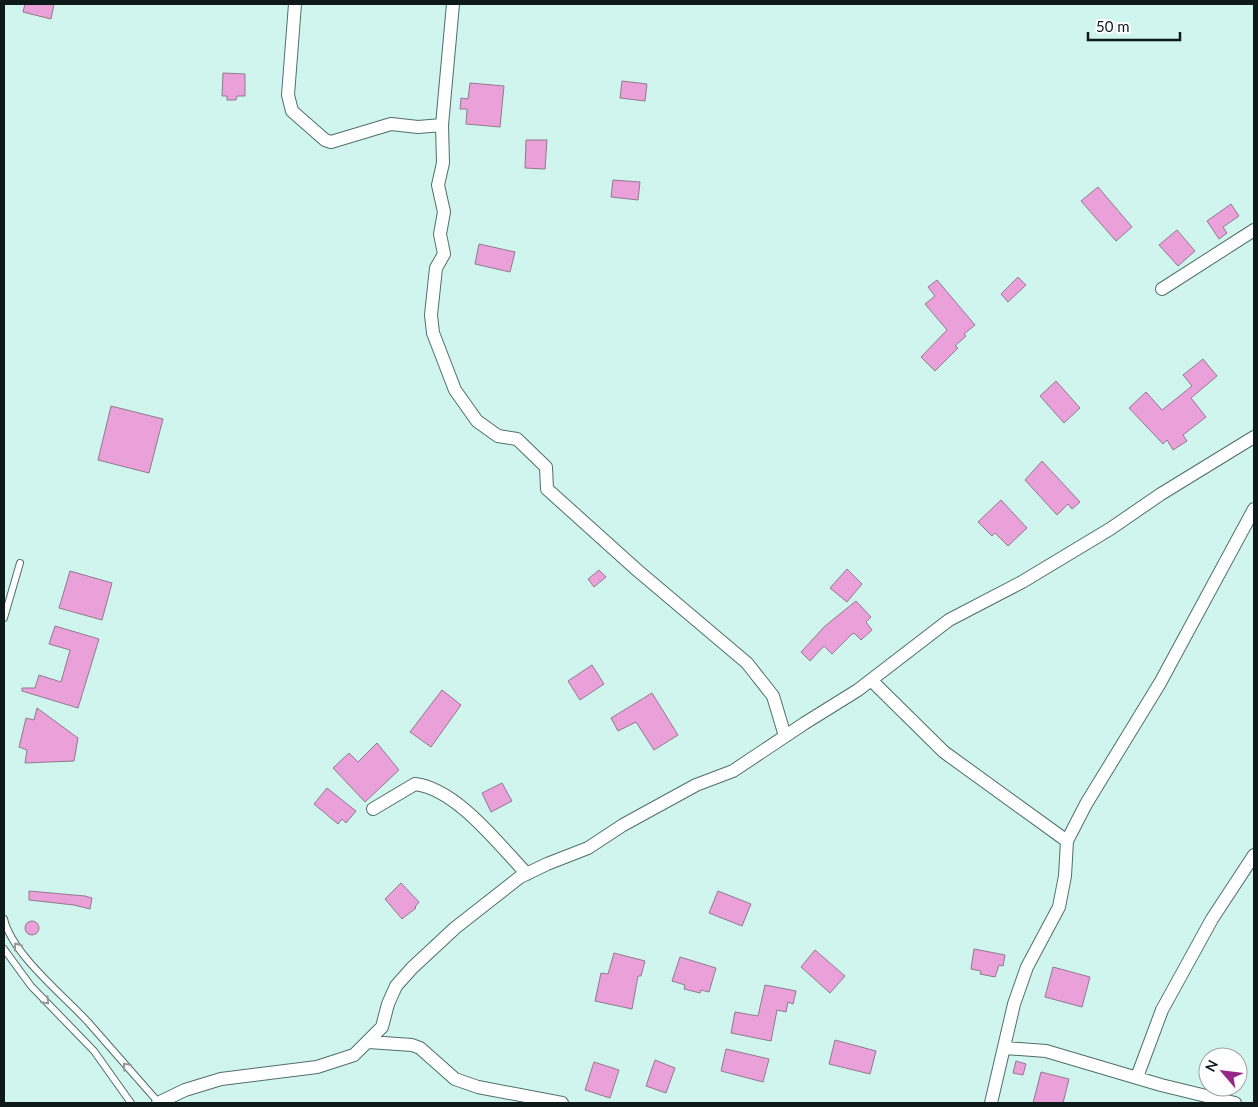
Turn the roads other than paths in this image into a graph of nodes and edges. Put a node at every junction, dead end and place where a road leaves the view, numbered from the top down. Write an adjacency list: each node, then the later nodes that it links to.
1 (295, 4): 3 (street)
2 (453, 4): 3 (street)
3 (442, 125): 11 (street)
4 (1254, 230): 5 (street)
5 (1162, 289)
6 (1254, 437): 10 (street)
7 (1254, 509): 13 (street)
8 (20, 563): 9 (lane)
9 (4, 618)
10 (871, 680): 11 (street); 13 (street)
11 (785, 736): 15 (street)
12 (373, 809): 15 (street)
13 (1067, 842): 19 (street)
14 (1254, 855): 20 (street)
15 (527, 874): 18 (street)
16 (4, 919): 22 (lane, one-way to 16)
17 (4, 949): 21 (lane, one-way to 21)
18 (369, 1042): 22 (street); 23 (street)
19 (1004, 1048): 20 (street); 24 (street)
20 (1137, 1077): 25 (street)
21 (131, 1103)
22 (159, 1103)
23 (562, 1103)
24 (991, 1103)
25 (1235, 1103)

